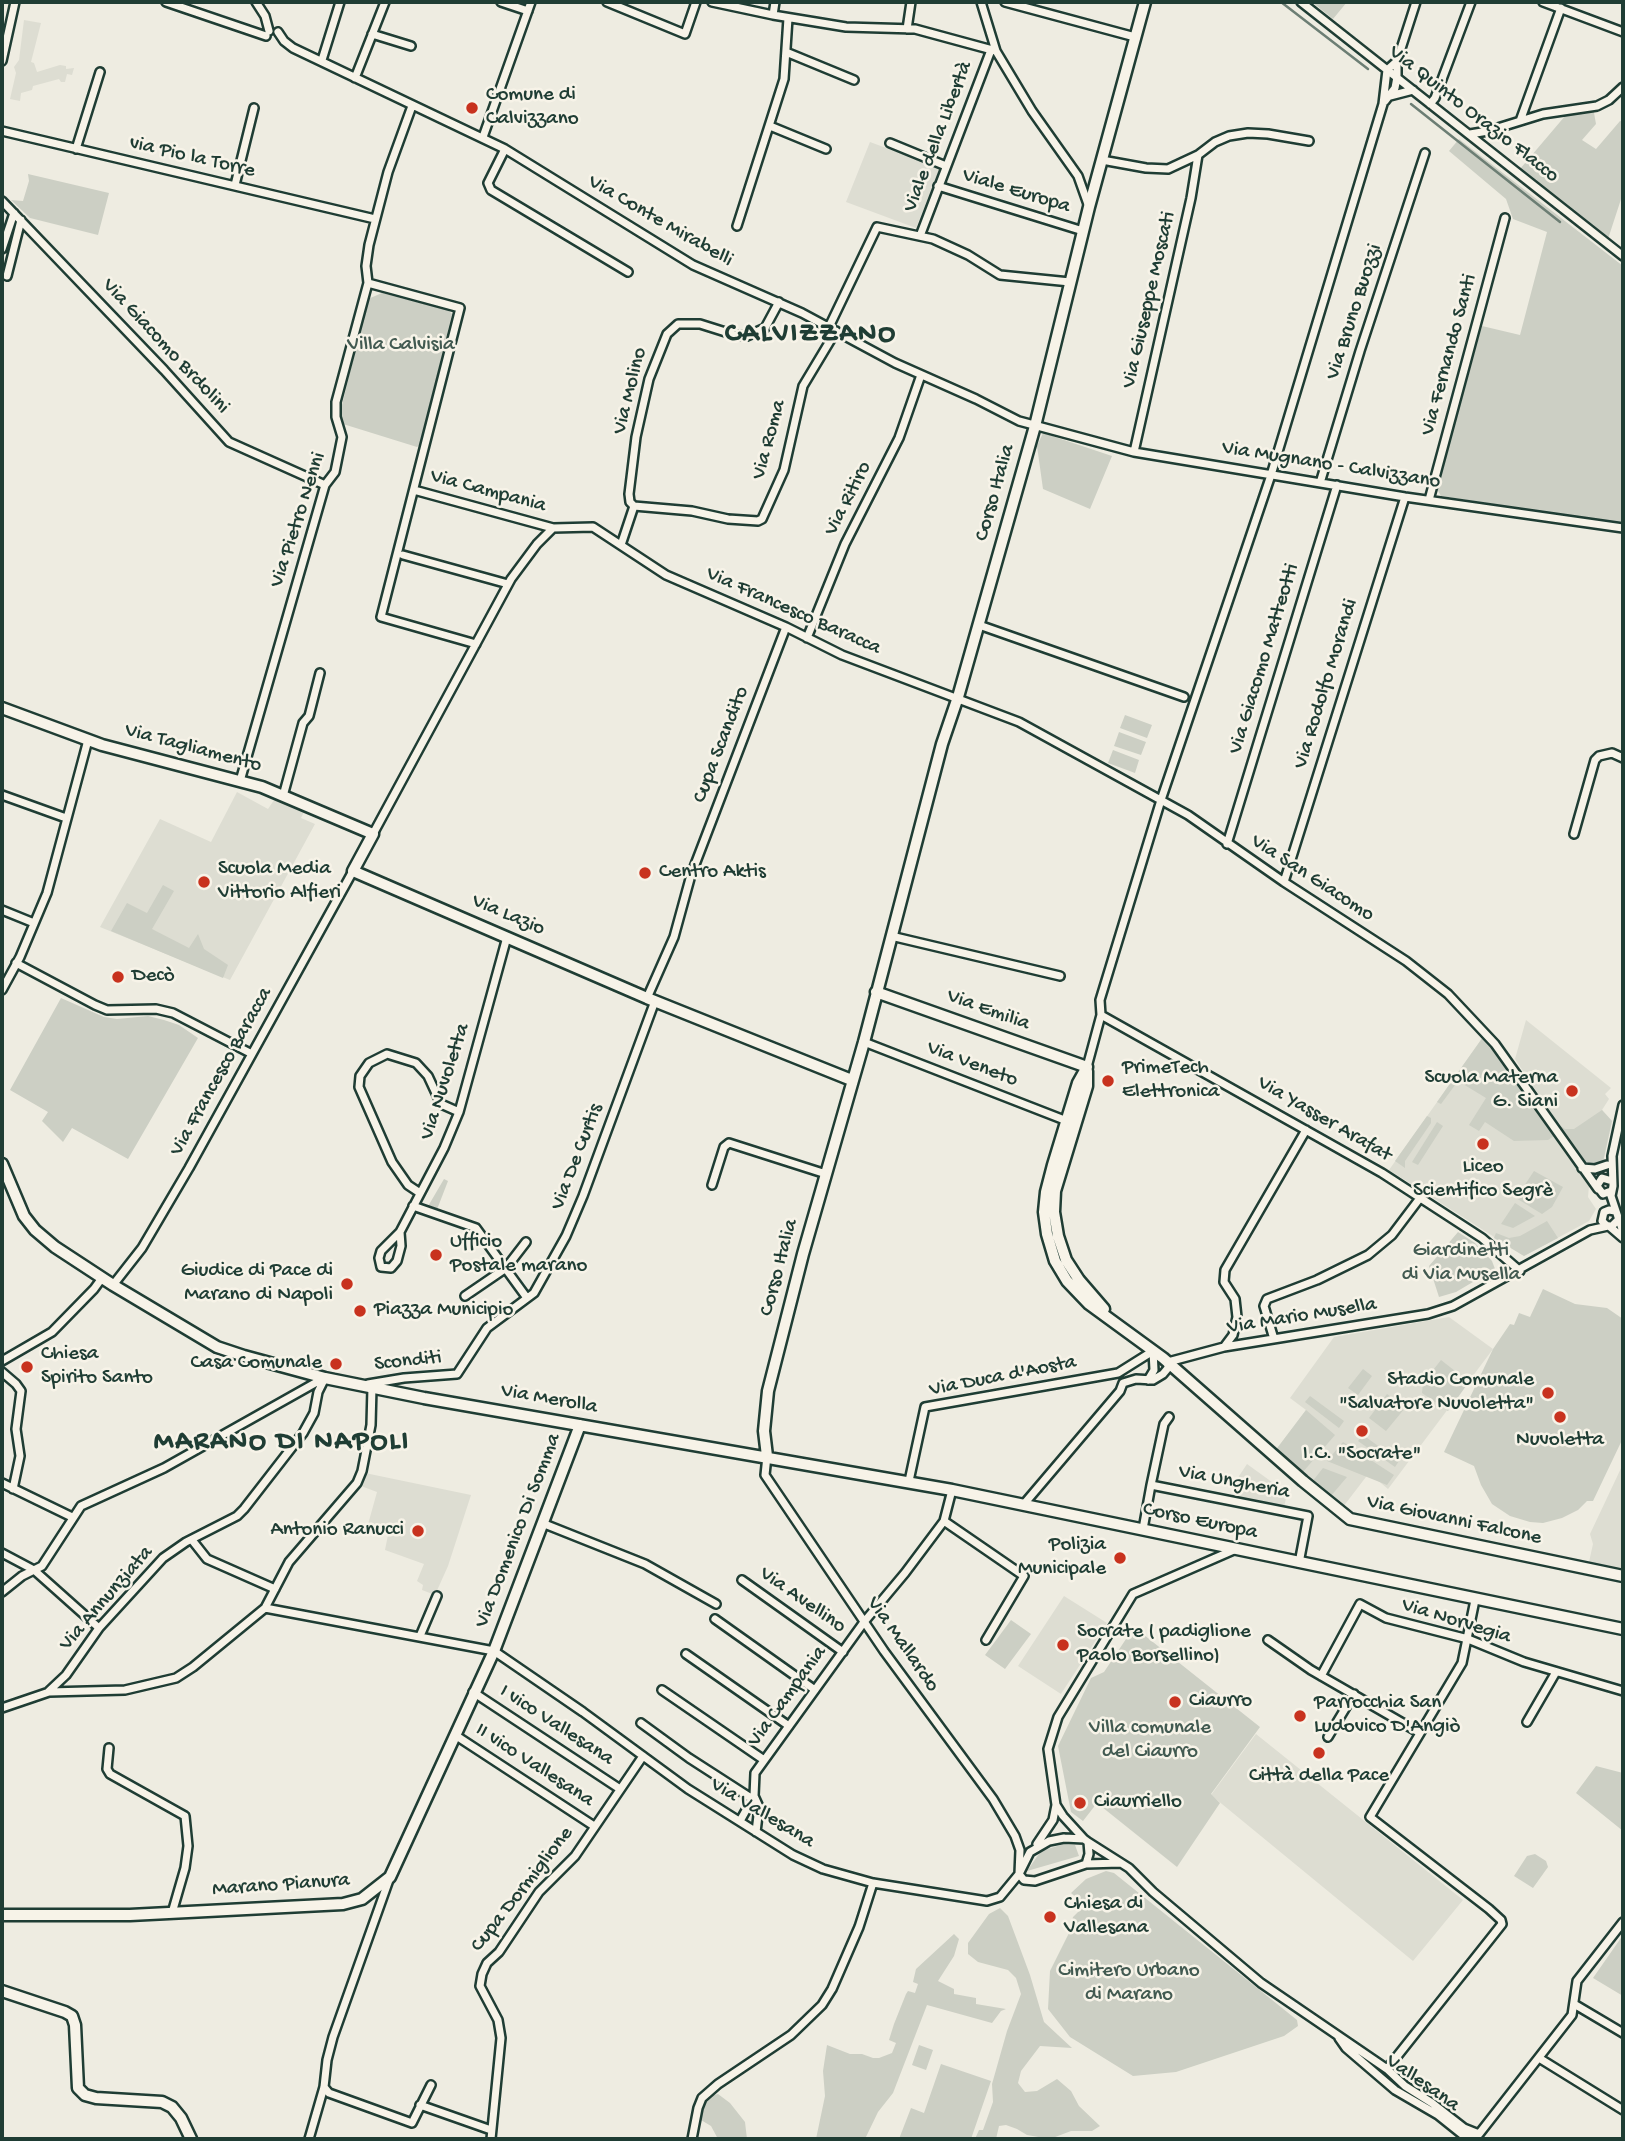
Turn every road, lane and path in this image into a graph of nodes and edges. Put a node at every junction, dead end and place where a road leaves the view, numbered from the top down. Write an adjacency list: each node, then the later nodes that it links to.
1 (15, 2): 33 (street)
2 (166, 2): 26 (street)
3 (256, 2): 26 (street)
4 (340, 2): 32 (street)
5 (385, 2): 27 (street)
6 (501, 2): 21 (street)
7 (531, 2): 21 (street)
8 (607, 2): 9 (street)
9 (696, 2)
10 (712, 2): 22 (street)
11 (775, 2): 22 (street)
12 (912, 2): 24 (street)
13 (981, 2): 30 (street)
14 (1005, 2): 28 (street)
15 (1145, 2): 28 (main road, Corso Italia)
16 (1301, 2): 35 (street, Via Quinto Orazio Flacco)
17 (1416, 2): 34 (street)
18 (1471, 2): 43 (street)
19 (1543, 2): 20 (street)
20 (1561, 8): 25 (street); 46 (street)
21 (528, 11): 50 (street)
22 (773, 15): 23 (street)
23 (788, 18): 24 (street); 31 (street)
24 (907, 29): 30 (street)
25 (1623, 32)
26 (267, 33): 32 (street, Via Conte Mirabelli)
27 (372, 34): 29 (street); 38 (street)
28 (1135, 37): 58 (main road, Corso Italia)
29 (411, 46)
30 (993, 50): 59 (street, Viale della Libertà); 63 (street)
31 (786, 52): 39 (street); 47 (street)
32 (321, 60): 38 (street, Via Conte Mirabelli)
33 (2, 61)
34 (1397, 61): 35 (street); 37 (street)
35 (1387, 70): 37 (street, Via Quinto Orazio Flacco); 42 (street)
36 (100, 72): 53 (street)
37 (1397, 77): 41 (street, Via Quinto Orazio Flacco); 42 (street)
38 (355, 78): 44 (street, Via Conte Mirabelli)
39 (854, 80)
40 (1623, 87): 46 (street)
41 (1413, 90): 42 (street); 43 (street, Via Quinto Orazio Flacco)
42 (1388, 94): 82 (street)
43 (1430, 104): 49 (street, Via Quinto Orazio Flacco)
44 (412, 106): 50 (street, Via Conte Mirabelli); 66 (street, Via Pietro Nenni)
45 (254, 108): 60 (street)
46 (1520, 121): 49 (street)
47 (770, 126): 55 (street); 68 (street)
48 (2, 131): 53 (street, via Pio la Torre)
49 (1470, 134): 72 (street, Via Quinto Orazio Flacco)
50 (482, 137): 54 (street, Via Conte Mirabelli)
51 (1309, 141): 57 (street)
52 (890, 143): 59 (street)
53 (76, 149): 60 (street, via Pio la Torre)
54 (505, 149): 73 (street); 77 (street, Via Conte Mirabelli)
55 (826, 149)
56 (1425, 153): 83 (street, Via Bruno Buozzi)
57 (1198, 155): 58 (street); 81 (street, Via Giuseppe Moscati)
58 (1102, 160): 63 (main road, Corso Italia)
59 (946, 166): 61 (street, Viale della Libertà)
60 (235, 185): 66 (street, via Pio la Torre)
61 (938, 186): 69 (street, Viale Europa); 70 (street, Viale della Libertà)
62 (2, 201): 64 (street, Via Giacomo Brdolini)
63 (1089, 207): 69 (main road, Corso Italia)
64 (14, 212): 67 (street, Via Giacomo Brdolini); 71 (street)
65 (1505, 218): 88 (street, Via Fernando Santi)
66 (375, 219): 76 (street, Via Pietro Nenni)
67 (21, 220): 74 (street); 84 (street, Via Giacomo Brdolini)
68 (737, 226)
69 (1083, 232): 75 (main road, Corso Italia)
70 (920, 236): 75 (street); 78 (street)
71 (2, 249)
72 (1623, 256)
73 (628, 272)
74 (7, 275)
75 (1070, 282): 80 (main road, Corso Italia)
76 (368, 283): 84 (street, Via Pietro Nenni); 86 (street)
77 (779, 302): 78 (street, Via Conte Mirabelli); 89 (street, Via Molino)
78 (832, 329): 79 (street, Via Conte Mirabelli); 89 (street, Via Roma)
79 (921, 376): 80 (street, Via Conte Mirabelli); 97 (street, Via Ritiro)
80 (1035, 426): 81 (street, Via Mugnano - Calvizzano); 95 (main road, Corso Italia)
81 (1134, 452): 82 (street, Via Mugnano - Calvizzano)
82 (1271, 475): 83 (street, Via Mugnano - Calvizzano); 108 (street)
83 (1320, 482): 85 (street, Via Mugnano - Calvizzano)
84 (324, 485): 105 (street, Via Pietro Nenni)
85 (1336, 485): 87 (street, Via Mugnano - Calvizzano); 112 (street, Via Giacomo Matteotti)
86 (414, 490): 90 (street, Via Campania); 93 (street)
87 (1405, 496): 88 (street, Via Mugnano - Calvizzano); 114 (street, Via Rodolfo Morandi)
88 (1429, 500): 91 (street, Via Mugnano - Calvizzano)
89 (634, 506): 92 (street)
90 (553, 528): 92 (street, Via Campania); 94 (street)
91 (1623, 528)
92 (621, 545): 96 (street, Via Francesco Baracca)
93 (400, 554): 94 (street); 98 (street)
94 (508, 584): 98 (street)
95 (979, 625): 100 (main road, Corso Italia); 101 (street)
96 (786, 627): 97 (street, Via Francesco Baracca); 123 (street, Cupa Scandito)
97 (807, 639): 100 (street, Via Francesco Baracca)
98 (476, 644): 110 (street)
99 (320, 673): 107 (street)
100 (958, 697): 108 (street, Via San Giacomo); 117 (main road, Corso Italia)
101 (1184, 697)
102 (2, 708): 103 (main road, Via Tagliamento)
103 (88, 740): 105 (main road, Via Tagliamento); 109 (street)
104 (1623, 758): 111 (street)
105 (240, 781): 107 (main road, Via Tagliamento)
106 (2, 795): 109 (street)
107 (283, 796): 110 (main road, Via Tagliamento)
108 (1161, 800): 112 (street, Via San Giacomo); 124 (street)
109 (66, 818): 116 (street)
110 (373, 834): 113 (main road)
111 (1574, 834)
112 (1227, 844): 114 (street, Via San Giacomo)
113 (353, 871): 118 (main road, Via Lazio); 126 (street, Via Francesco Baracca)
114 (1283, 882): 137 (street, Via San Giacomo)
115 (2, 910): 116 (street)
116 (34, 923): 119 (street)
117 (891, 936): 120 (street); 122 (main road, Corso Italia)
118 (507, 937): 123 (main road, Via Lazio); 131 (street, Via Nuvoletta)
119 (16, 963): 121 (street); 126 (street)
120 (1060, 976)
121 (2, 990)
122 (876, 992): 125 (main road, Corso Italia); 127 (main road, Via Emilia); 128 (main road, Corso Italia)
123 (651, 999): 128 (main road, Via Lazio); 161 (street, Via De Curtis)
124 (1101, 1015): 127 (street); 133 (street, Via Yasser Arafat)
125 (864, 1042): 129 (main road, Corso Italia); 132 (street, Via Veneto)
126 (252, 1055): 159 (street, Via Francesco Baracca)
127 (1087, 1067): 132 (main road); 162 (main road)
128 (849, 1079): 129 (main road, Corso Italia)
129 (848, 1093): 138 (main road, Corso Italia)
130 (1623, 1105): 134 (street)
131 (459, 1112): 144 (street, Via Nuvoletta); 144 (street)
132 (1067, 1121): 162 (main road)
133 (1306, 1130): 145 (street, Via Yasser Arafat); 164 (street)
134 (1612, 1156): 136 (street); 140 (street)
135 (2, 1164): 158 (main road, Via Merolla)
136 (1607, 1166): 137 (street); 139 (street)
137 (1584, 1170): 139 (street); 142 (street, Via San Giacomo)
138 (826, 1174): 141 (street); 177 (main road, Corso Italia)
139 (1601, 1179): 140 (street); 142 (street)
140 (1612, 1181): 143 (street)
141 (712, 1185)
142 (1598, 1190): 143 (street); 148 (street)
143 (1611, 1191): 147 (street)
144 (420, 1193): 146 (street, Via Nuvoletta)
145 (1420, 1198): 157 (street, Via Yasser Arafat); 163 (street)
146 (413, 1206): 152 (street, Via Nuvoletta); 156 (street)
147 (1615, 1211): 148 (street); 149 (street)
148 (1602, 1215): 150 (street); 151 (street, Via Mario Musella)
149 (1618, 1220): 150 (street); 153 (street)
150 (1609, 1226): 151 (street, Via Mario Musella); 154 (street)
151 (1590, 1230): 157 (street, Via Mario Musella)
152 (400, 1232): 152 (street, Via Nuvoletta)
153 (1623, 1232)
154 (1623, 1238)
155 (526, 1242): 156 (street)
156 (506, 1268): 160 (street); 161 (street)
157 (1520, 1271): 163 (street, Via Mario Musella)
158 (102, 1278): 159 (main road, Via Merolla); 166 (street)
159 (113, 1284): 171 (main road, Via Merolla)
160 (465, 1296)
161 (527, 1298): 170 (street, Via De Curtis)
162 (1116, 1322): 165 (main road, Via Giovanni Falcone)
163 (1274, 1339): 164 (street, Via Mario Musella)
164 (1224, 1347): 167 (street, Via Mario Musella)
165 (1153, 1351): 167 (main road, Via Giovanni Falcone); 169 (street, Via Duca d'Aosta); 172 (street)
166 (2, 1361)
167 (1168, 1362): 172 (street); 193 (main road, Via Giovanni Falcone)
168 (2, 1372): 181 (street)
169 (1118, 1373): 173 (street); 178 (street, Via Duca d'Aosta)
170 (457, 1374): 174 (street, Sconditi)
171 (325, 1378): 174 (main road, Via Merolla); 184 (street); 188 (street, Via Annunziata)
172 (1148, 1380): 173 (street)
173 (1123, 1383): 183 (street)
174 (367, 1386): 176 (main road, Via Merolla); 195 (street)
175 (1169, 1417): 180 (street)
176 (580, 1425): 177 (main road, Via Merolla); 186 (main road, Via Domenico Di Somma)
177 (767, 1456): 178 (main road, Corso Europa); 202 (street, Via Mallardo)
178 (909, 1481): 182 (main road, Corso Europa)
179 (2, 1483): 181 (street)
180 (1151, 1485): 187 (street, Via Ungheria); 191 (street, Via Ungheria)
181 (13, 1489): 184 (street)
182 (952, 1490): 183 (main road, Corso Europa); 185 (street)
183 (1024, 1504): 187 (main road, Corso Europa)
184 (72, 1517): 192 (street)
185 (944, 1521): 202 (street, Via Campania); 207 (street)
186 (542, 1523): 199 (street); 209 (main road, Via Domenico Di Somma)
187 (1143, 1529): 189 (main road, Corso Europa)
188 (192, 1540): 195 (street); 203 (street, Via Annunziata)
189 (1236, 1549): 191 (main road, Corso Europa); 232 (street)
190 (2, 1553): 192 (street)
191 (1299, 1563): 198 (main road, Corso Europa)
192 (34, 1570): 196 (street); 203 (street)
193 (1623, 1576)
194 (742, 1580): 210 (street, Via Avellino)
195 (275, 1588): 200 (street)
196 (2, 1592)
197 (437, 1595): 205 (street)
198 (1475, 1600): 204 (main road, Corso Europa); 206 (street)
199 (716, 1604)
200 (265, 1608): 205 (street); 217 (street)
201 (715, 1619): 215 (street)
202 (864, 1622): 210 (street, Via Campania); 240 (street, Via Mallardo)
203 (99, 1628): 217 (street, Via Annunziata)
204 (1623, 1629)
205 (420, 1636): 209 (street)
206 (1468, 1639): 212 (street, Via Norvegia); 213 (street, Via Norvegia); 224 (street)
207 (986, 1640)
208 (1268, 1640): 213 (street)
209 (494, 1650): 218 (main road, Marano Pianura); 228 (street, Via Vallesana)
210 (843, 1652): 215 (street, Via Campania)
211 (686, 1654): 223 (street)
212 (1556, 1672): 216 (street, Via Norvegia); 221 (street)
213 (1321, 1676): 219 (street)
214 (662, 1690): 229 (street)
215 (815, 1690): 223 (street, Via Campania)
216 (1623, 1691)
217 (48, 1692): 220 (street)
218 (473, 1692): 225 (main road, Marano Pianura); 230 (street, I vico Vallesana)
219 (1354, 1693): 224 (street); 226 (street)
220 (2, 1709)
221 (1527, 1722)
222 (641, 1723): 231 (street)
223 (789, 1726): 229 (street, Via Campania)
224 (1420, 1733): 251 (street)
225 (454, 1735): 234 (street, II vico Vallesana); 241 (main road, Marano Pianura)
226 (1328, 1737)
227 (109, 1748): 243 (street)
228 (643, 1756): 230 (street, Cupa Dormiglione); 233 (street, Via Vallesana)
229 (764, 1760): 231 (street, Via Campania)
230 (620, 1789): 234 (street, Cupa Dormiglione)
231 (752, 1797): 233 (street, Via Campania); 235 (street, Via Campania)
232 (1056, 1805): 236 (street); 237 (street, Via Vallesana)
233 (740, 1821): 235 (street, Via Vallesana)
234 (594, 1826): 256 (street, Cupa Dormiglione)
235 (757, 1832): 242 (street, Via Vallesana)
236 (1086, 1840): 237 (street); 238 (street); 239 (street)
237 (1036, 1847): 240 (street, Via Vallesana)
238 (1120, 1863): 239 (street); 249 (street)
239 (1086, 1864): 240 (street)
240 (1019, 1874): 242 (street, Via Vallesana)
241 (390, 1877): 243 (main road, Marano Pianura); 253 (street)
242 (873, 1884): 261 (street)
243 (172, 1913): 244 (main road, Marano Pianura)
244 (2, 1915)
245 (1623, 1922): 247 (street)
246 (2, 1991): 258 (main road)
247 (1574, 2004): 248 (street); 250 (street)
248 (1623, 2033)
249 (1335, 2034): 251 (street, Vallesana); 257 (street, Vallesana)
250 (1538, 2058): 255 (street); 257 (street)
251 (1387, 2069): 257 (street, Vallesana)
252 (430, 2085): 254 (street)
253 (324, 2087): 254 (street); 259 (street)
254 (421, 2105): 256 (street)
255 (1623, 2110)
256 (491, 2130): 260 (street, Cupa Dormiglione)
257 (1479, 2137)
258 (191, 2139)
259 (309, 2139)
260 (491, 2139)
261 (692, 2139)

